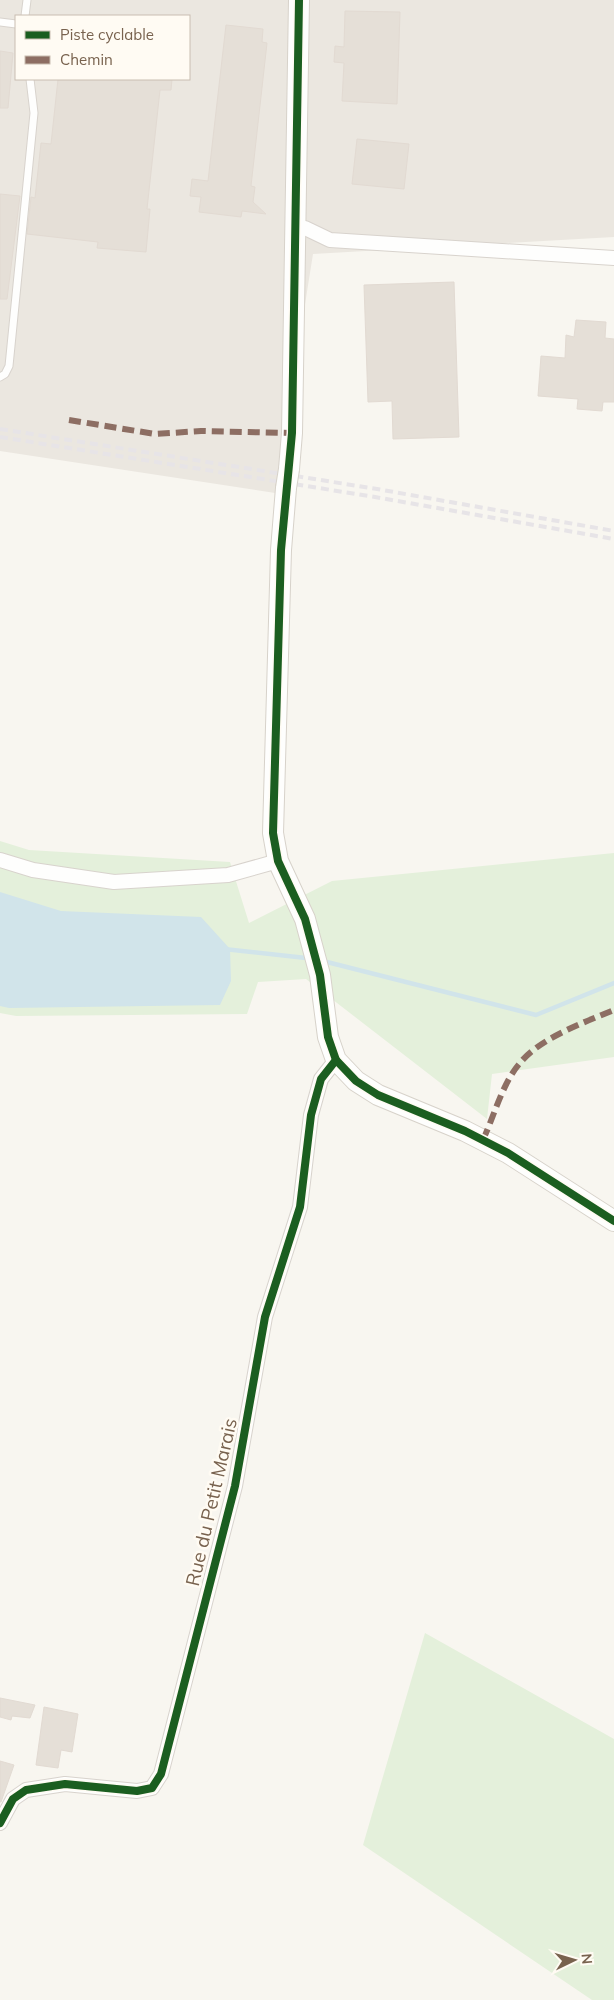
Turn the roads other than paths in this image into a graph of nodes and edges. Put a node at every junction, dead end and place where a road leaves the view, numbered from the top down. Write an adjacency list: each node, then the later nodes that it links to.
1 (27, 0): 3 (lane)
2 (300, 0): 7 (street)
3 (25, 15)
4 (0, 22): 5 (lane)
5 (15, 24)
6 (30, 80): 9 (lane)
7 (295, 226): 8 (street); 11 (street)
8 (614, 258)
9 (0, 377)
10 (0, 860): 11 (street)
11 (278, 861): 12 (street)
12 (336, 1060): 13 (street); 14 (street, Rue du Petit Marais)
13 (614, 1221)
14 (0, 1822)

